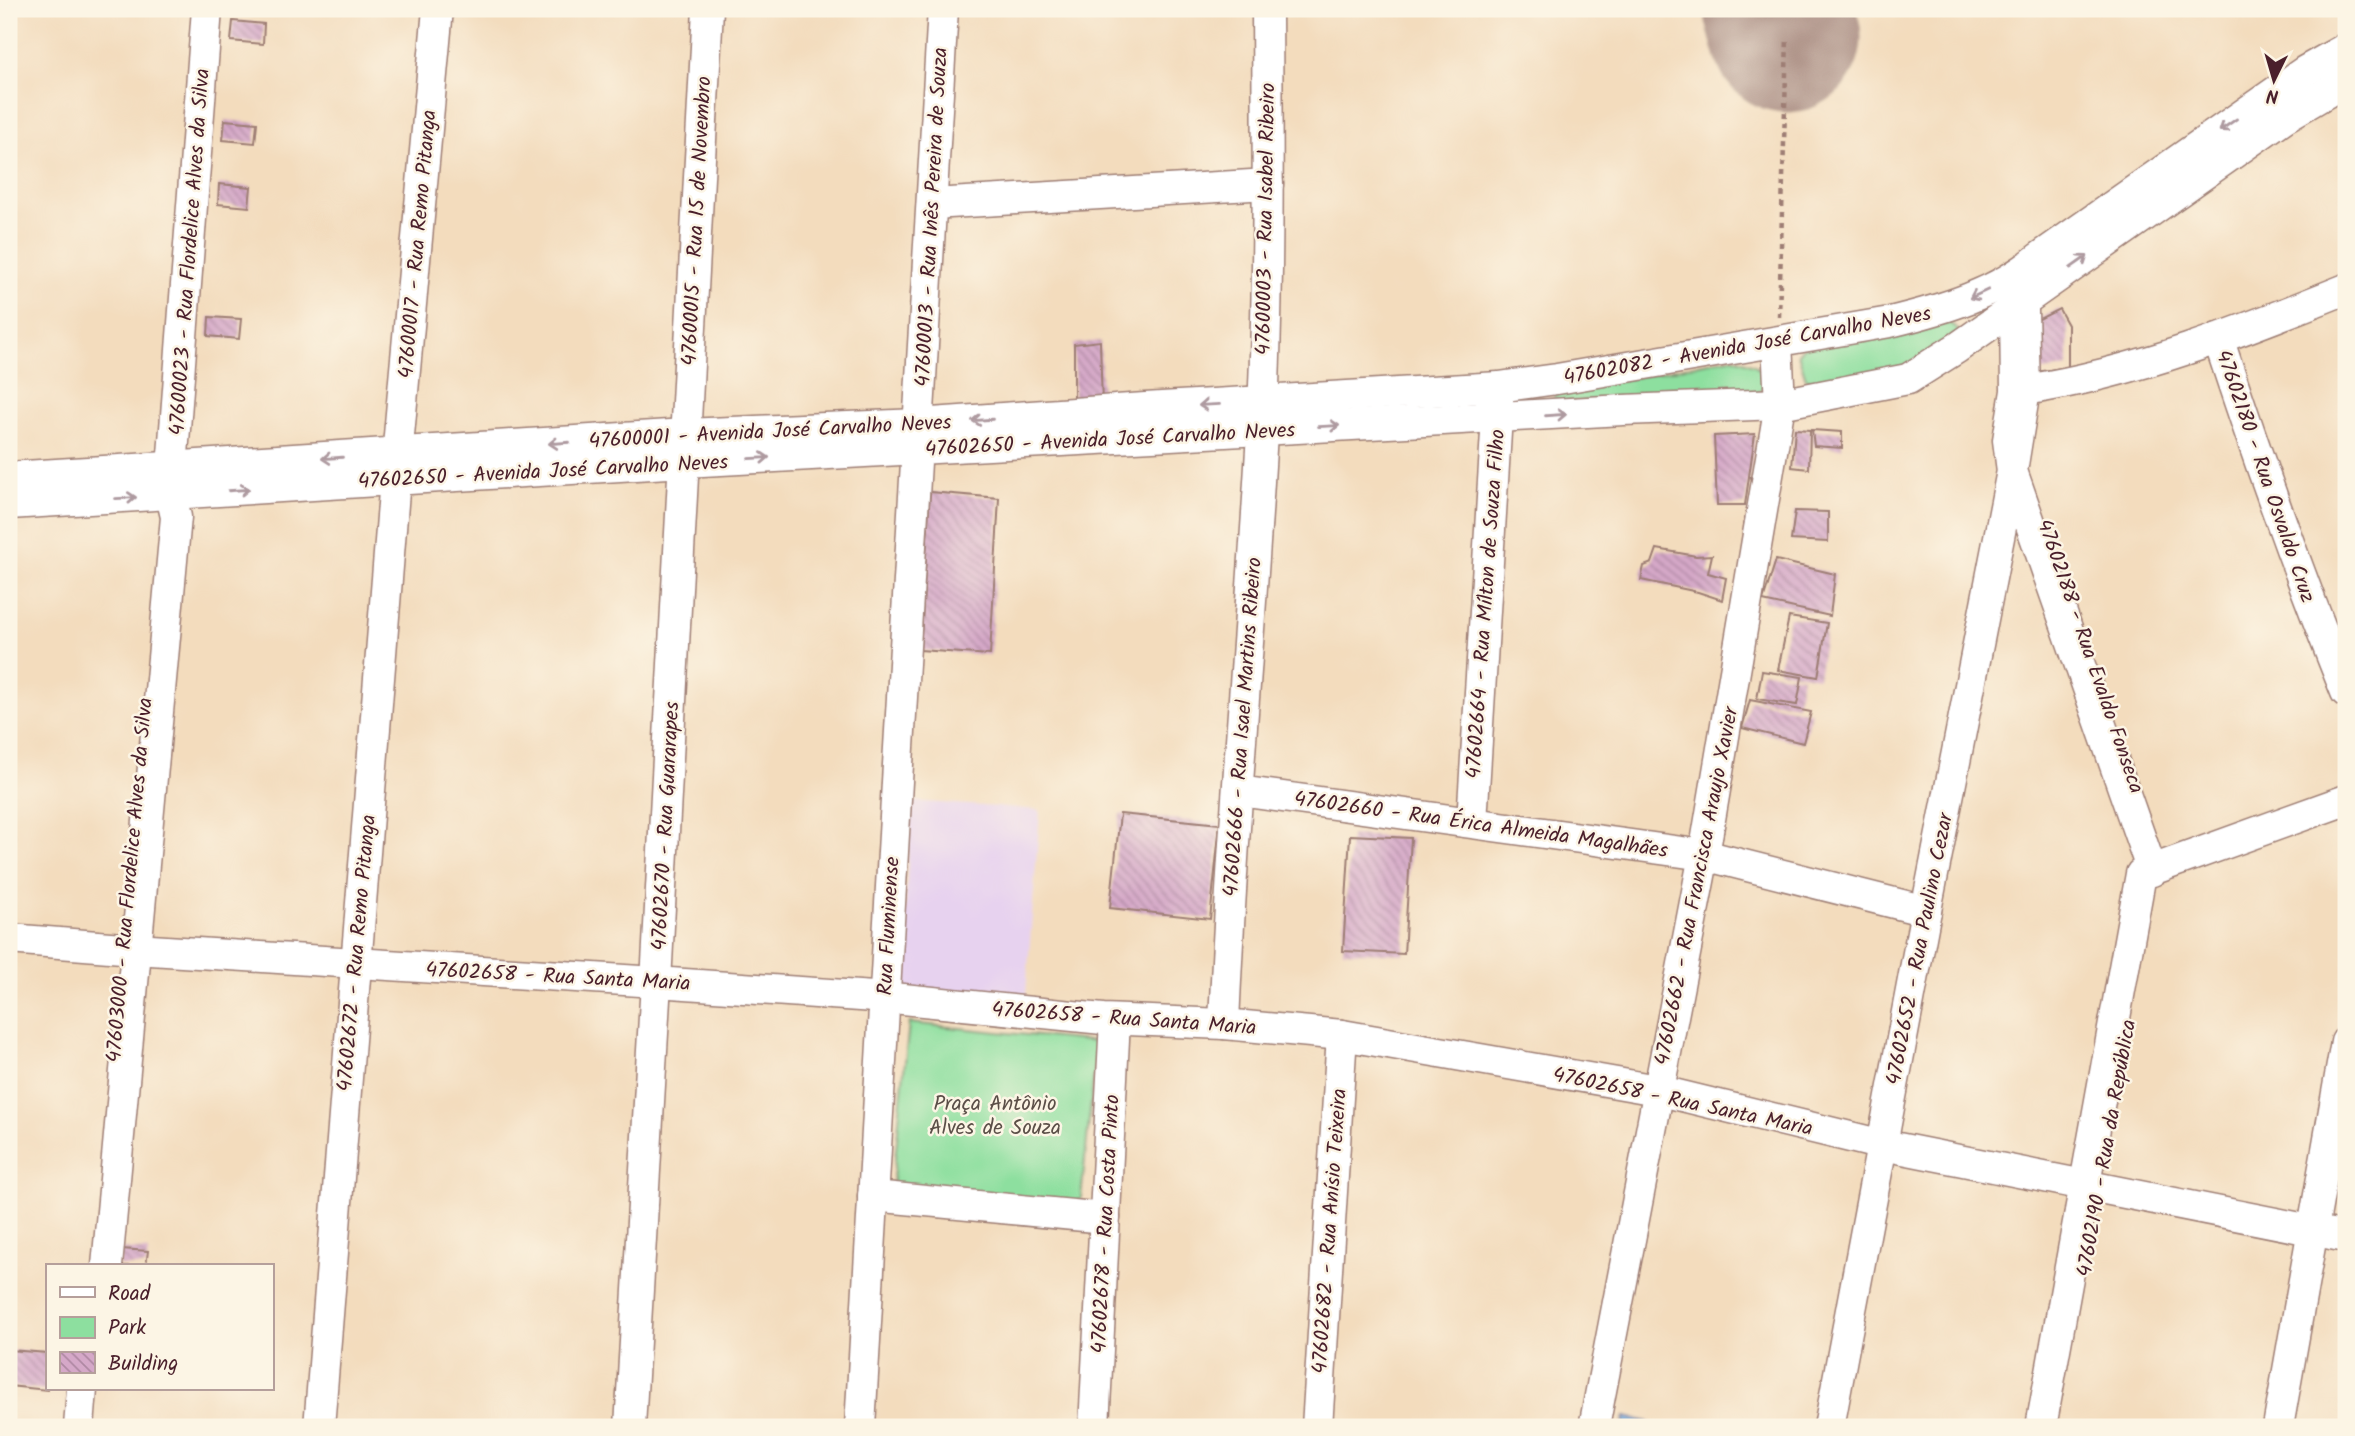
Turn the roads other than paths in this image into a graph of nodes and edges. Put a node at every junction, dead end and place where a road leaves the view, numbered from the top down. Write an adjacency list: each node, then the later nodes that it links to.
1 (207, 9): 25 (street, 47600023 - Rua Flordelice Alves da Silva)
2 (438, 9): 23 (street, 47600017 - Rua Remo Pitanga)
3 (708, 9): 21 (street, 47600015 - Rua 15 de Novembro)
4 (943, 9): 9 (street, 47600013 - Rua Inês Pereira de Souza)
5 (1267, 9): 8 (street, 47600003 - Rua Isabel Ribeiro)
6 (2346, 48): 10 (street, 47602082 - Avenida José Carvalho Neves, one-way to 10)
7 (2346, 81): 12 (street, 47602650 - Avenida José Carvalho Neves, one-way to 7)
8 (1268, 184): 9 (street); 18 (street, 47600003 - Rua Isabel Ribeiro)
9 (932, 204): 20 (street, 47600013 - Rua Inês Pereira de Souza)
10 (2022, 272): 12 (street, 47602652 - Rua Paulino Cezar); 14 (street, 47602082 - Avenida José Carvalho Neves, one-way to 14)
11 (2346, 289): 13 (street)
12 (2019, 304): 16 (street, 47602652 - Rua Paulino Cezar); 17 (street, 47602650 - Avenida José Carvalho Neves); 22 (street, 47602652 - Rua Paulino Cezar)
13 (2218, 338): 16 (street); 28 (street, 47602180 - Rua Osvaldo Cruz)
14 (1777, 342): 15 (street, 47602082 - Avenida José Carvalho Neves); 17 (street, 47602662 - Rua Francisca Araujo Xavier)
15 (1499, 387): 18 (street, 47602082 - Avenida José Carvalho Neves); 19 (street, 47602664 - Rua Mílton de Souza Filho)
16 (2025, 390): 22 (street, 47602652 - Rua Paulino Cezar)
17 (1780, 404): 19 (street, 47602650 - Avenida José Carvalho Neves, one-way to 17); 32 (street, 47602662 - Rua Francisca Araujo Xavier)
18 (1262, 416): 19 (street, 47602650 - Avenida José Carvalho Neves, one-way to 19); 20 (street, 47602650 - Avenida José Carvalho Neves); 29 (street, 47602666 - Rua Isael Martins Ribeiro)
19 (1497, 418): 31 (street, 47602664 - Rua Mílton de Souza Filho)
20 (918, 437): 21 (street, 47602650 - Avenida José Carvalho Neves); 39 (street, Rua Fluminense)
21 (684, 448): 23 (street, 47600001 - Avenida José Carvalho Neves); 38 (street, 47602670 - Rua Guararapes)
22 (2014, 458): 33 (street, 47602188 - Rua Evaldo Fonseca); 34 (street, 47602652 - Rua Paulino Cezar)
23 (396, 466): 25 (street, 47602650 - Avenida José Carvalho Neves); 37 (street, 47602672 - Rua Remo Pitanga)
24 (9, 477): 26 (street)
25 (171, 481): 26 (street, 47602650 - Avenida José Carvalho Neves); 36 (street, 47600023 - Rua Flordelice Alves da Silva)
26 (71, 487): 27 (street)
27 (9, 505)
28 (2346, 692)
29 (1239, 791): 31 (street, 47602660 - Rua Érica Almeida Magalhães); 41 (street, 47602666 - Rua Isael Martins Ribeiro)
30 (2346, 800): 33 (street)
31 (1472, 822): 32 (street, 47602660 - Rua Érica Almeida Magalhães)
32 (1704, 855): 34 (street, 47602660 - Rua Érica Almeida Magalhães); 44 (street, 47602662 - Rua Francisca Araujo Xavier)
33 (2153, 870): 46 (street, 47602190 - Rua da República)
34 (1926, 911): 45 (street, 47602652 - Rua Paulino Cezar)
35 (9, 939): 36 (street, 47602658 - Rua Santa Maria)
36 (129, 949): 37 (street, 47602658 - Rua Santa Maria); 51 (street, 47603000 - Rua Flordelice Alves da Silva); 52 (street)
37 (355, 964): 38 (street, 47602658 - Rua Santa Maria); 57 (street, 47602672 - Rua Remo Pitanga)
38 (656, 982): 39 (street, 47602658 - Rua Santa Maria); 58 (street, 47602670 - Rua Guararapes)
39 (884, 998): 40 (street, 47602658 - Rua Santa Maria); 47 (street, Rua Fluminense)
40 (1115, 1020): 41 (street, 47602658 - Rua Santa Maria); 48 (street, 47602678 - Rua Costa Pinto)
41 (1224, 1024): 42 (street, 47602658 - Rua Santa Maria)
42 (1342, 1035): 44 (street, 47602658 - Rua Santa Maria); 61 (street, 47602682 - Rua Anísio Teixeira)
43 (2346, 1042): 49 (street)
44 (1657, 1090): 45 (street, 47602658 - Rua Santa Maria); 62 (street, 47602662 - Rua Francisca Araujo Xavier)
45 (1883, 1146): 46 (street, 47602658 - Rua Santa Maria); 63 (street, 47602652 - Rua Paulino Cezar)
46 (2092, 1185): 49 (street, 47602658 - Rua Santa Maria); 64 (street); 65 (street, 47602190 - Rua da República)
47 (873, 1196): 48 (street); 59 (street, Rua Fluminense)
48 (1105, 1218): 60 (street, 47602678 - Rua Costa Pinto)
49 (2312, 1230): 50 (street, 47602658 - Rua Santa Maria); 66 (street)
50 (2346, 1237)
51 (93, 1264)
52 (107, 1264)
53 (82, 1390): 55 (street)
54 (96, 1390): 56 (street)
55 (79, 1427)
56 (93, 1427)
57 (319, 1427)
58 (630, 1427)
59 (860, 1427)
60 (1094, 1427)
61 (1317, 1427)
62 (1594, 1427)
63 (1829, 1427)
64 (2041, 1427)
65 (2055, 1427)
66 (2278, 1427)

